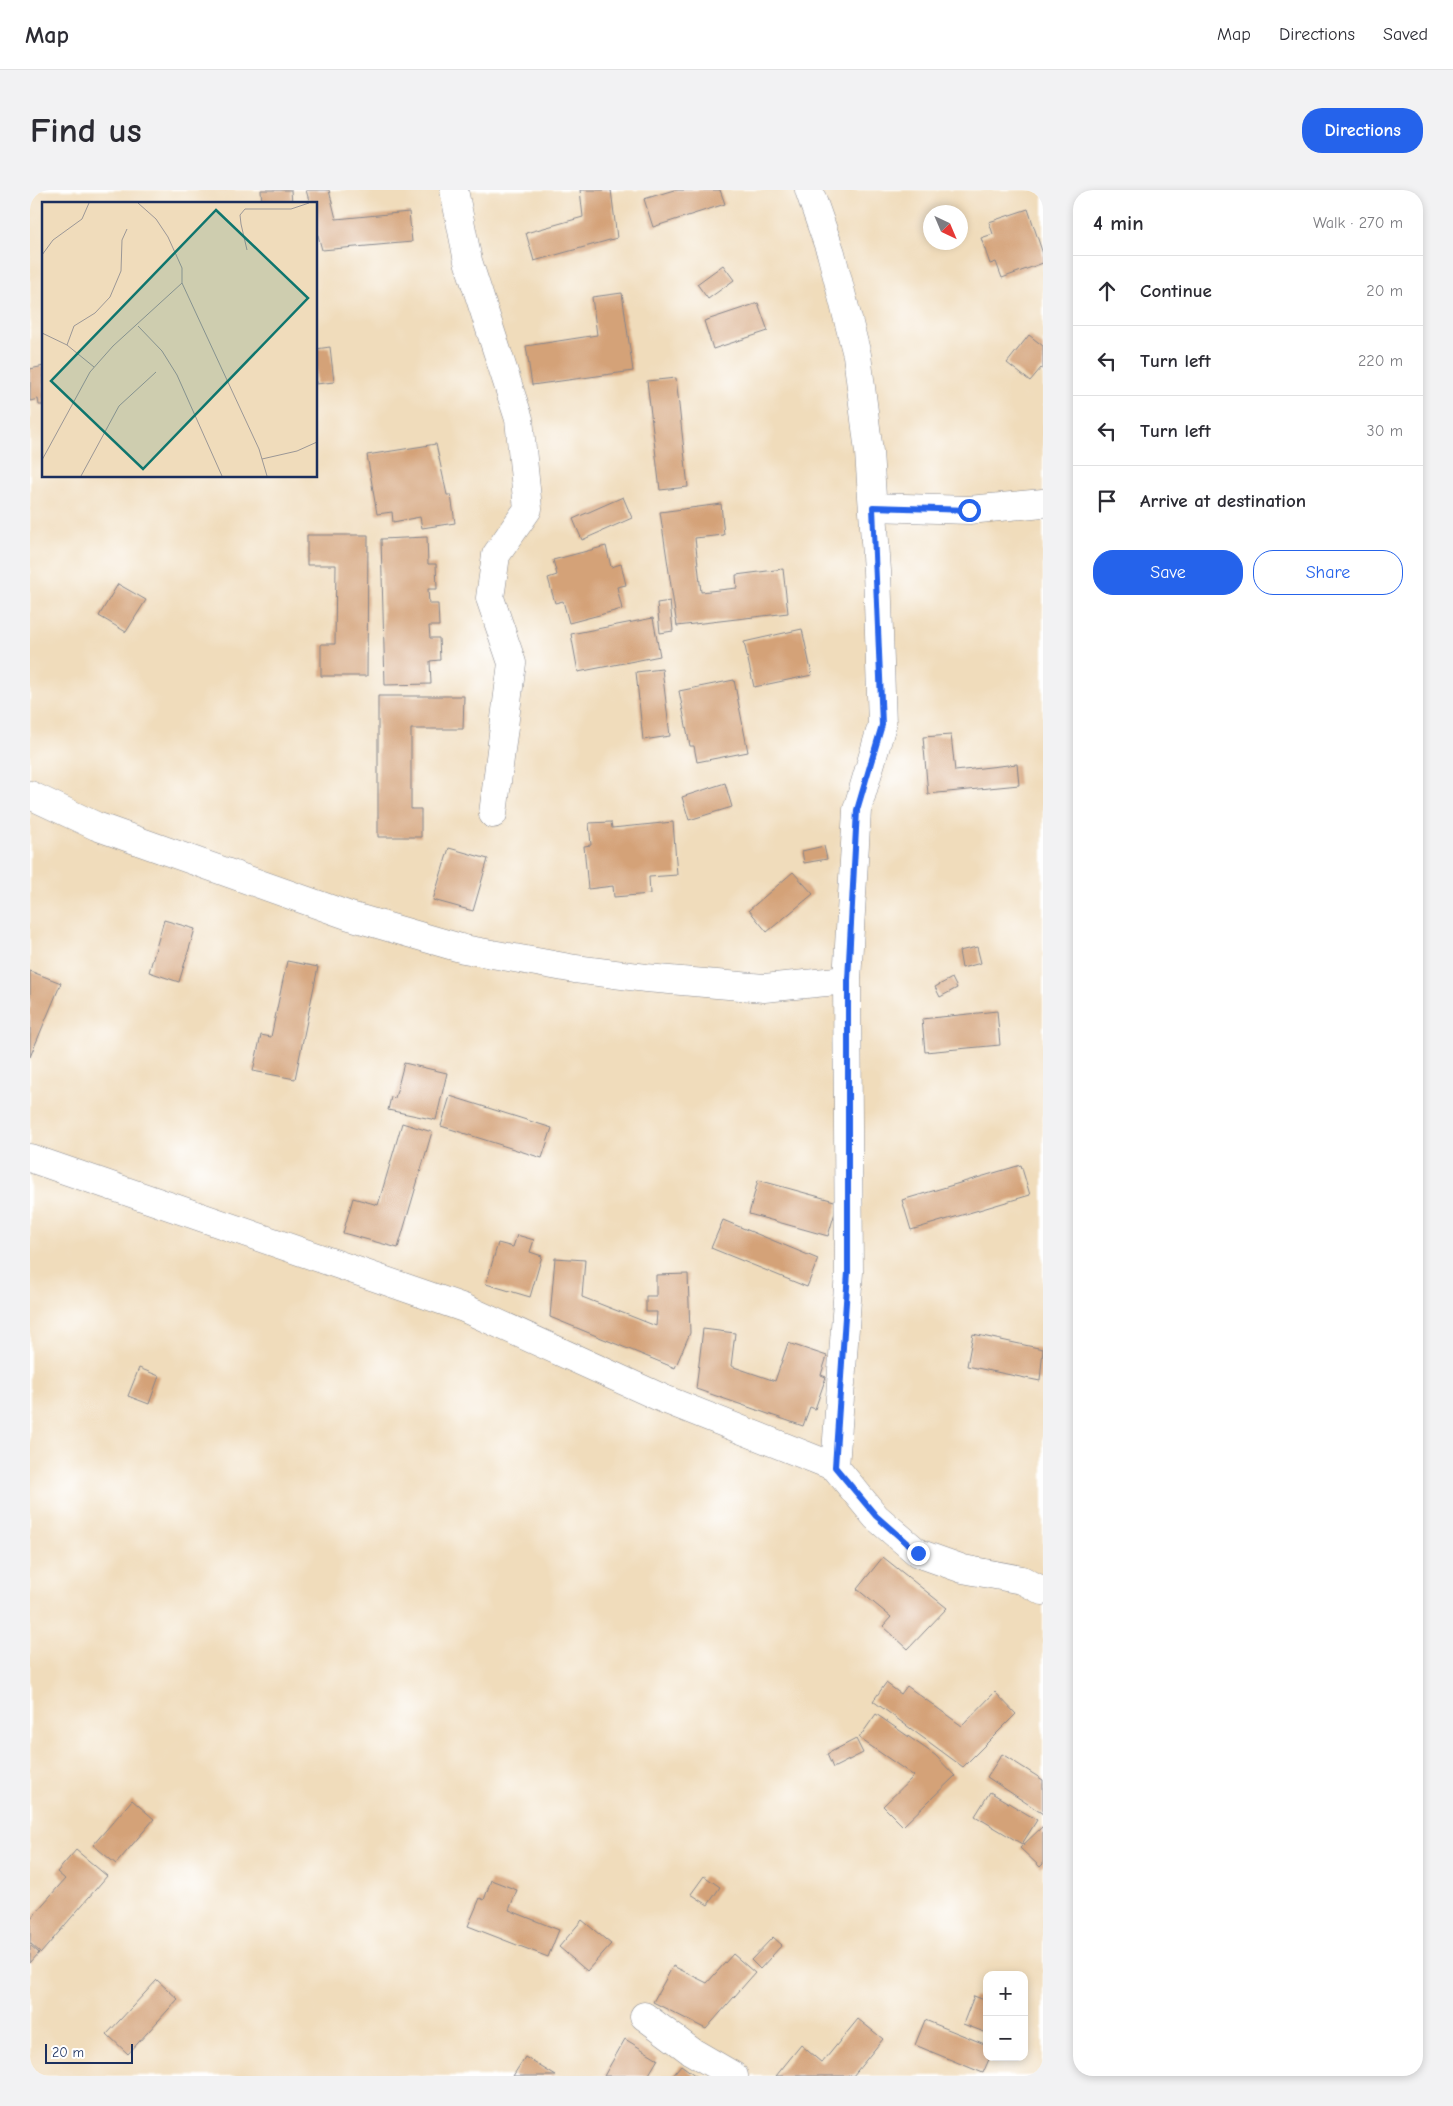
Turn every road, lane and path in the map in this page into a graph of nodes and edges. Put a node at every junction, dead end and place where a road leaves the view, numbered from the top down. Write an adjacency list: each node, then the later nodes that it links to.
1 (454, 190): 6 (street)
2 (809, 190): 4 (street)
3 (1043, 503): 4 (street)
4 (873, 507): 7 (street)
5 (30, 795): 7 (street)
6 (493, 814)
7 (848, 980): 9 (street)
8 (30, 1158): 9 (street)
9 (835, 1467): 10 (street)
10 (1043, 1591)
11 (644, 2016): 12 (street)
12 (734, 2076)

